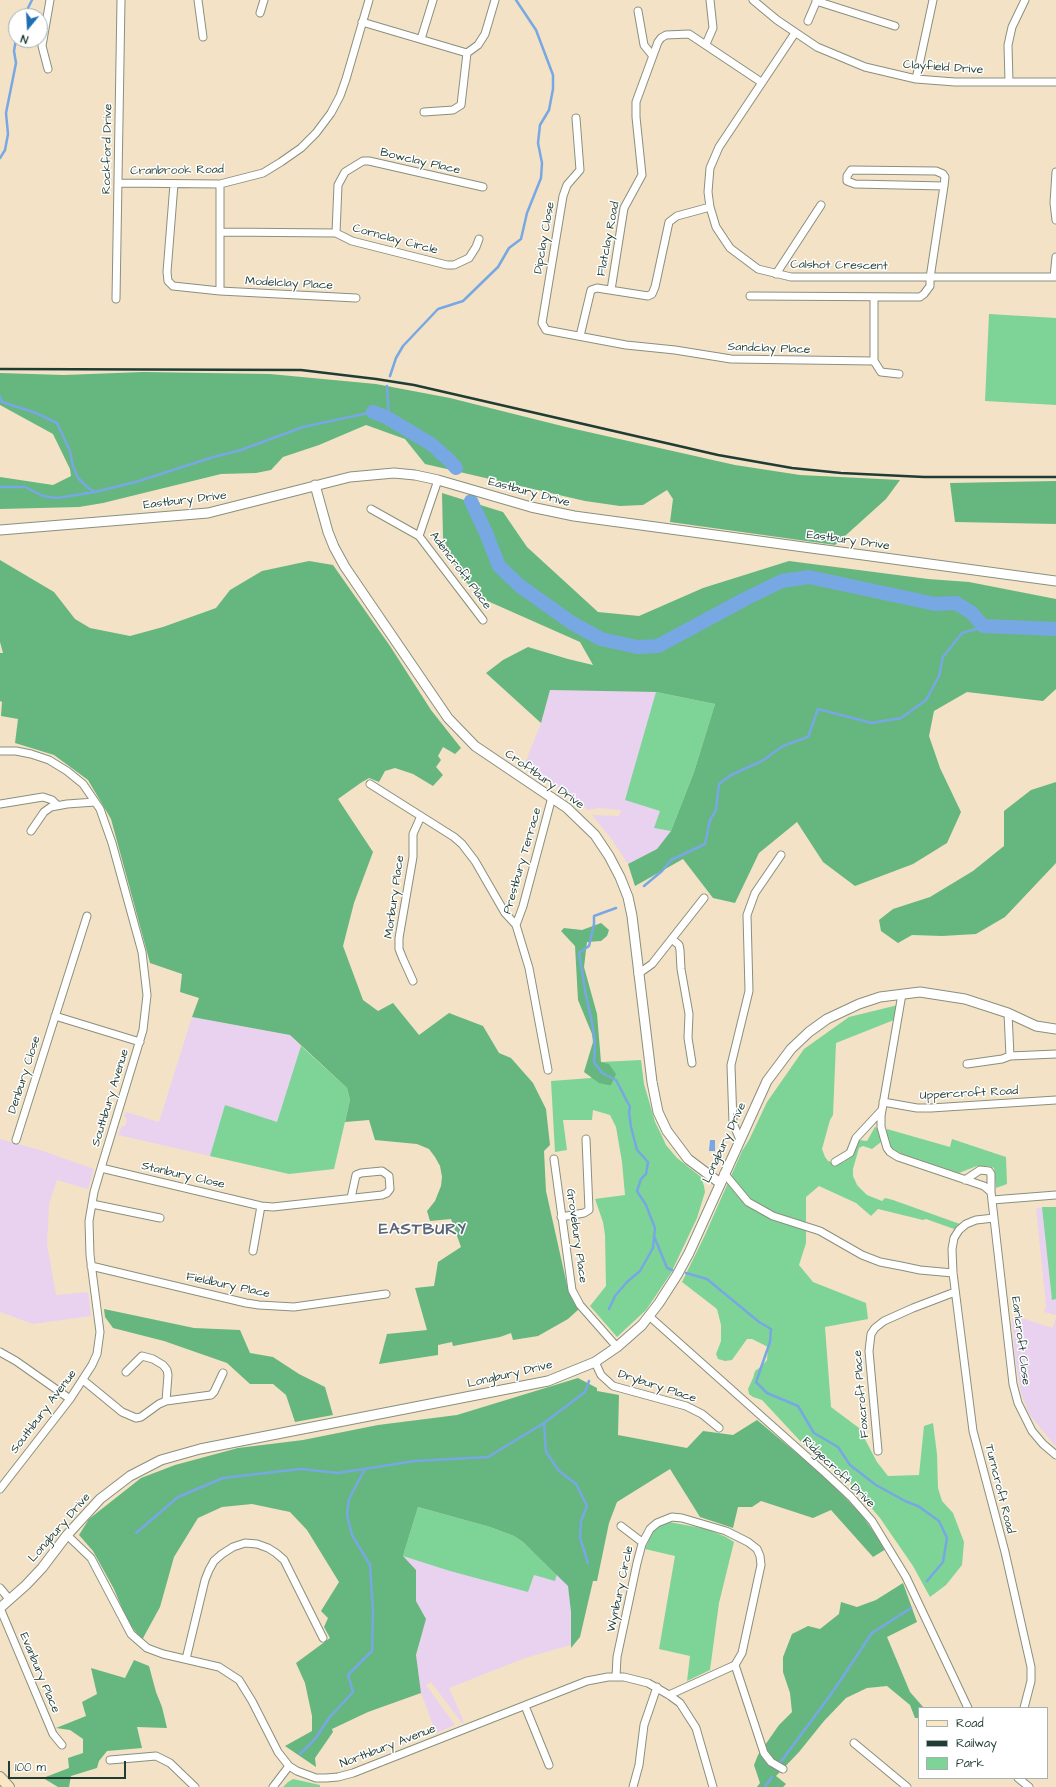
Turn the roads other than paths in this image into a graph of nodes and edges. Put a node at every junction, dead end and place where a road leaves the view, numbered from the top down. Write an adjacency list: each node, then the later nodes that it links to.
1 (50, 0): 24 (street)
2 (121, 0): 32 (street, Rockford Drive)
3 (198, 0): 19 (street)
4 (264, 0): 14 (street)
5 (369, 0): 16 (street, Cranbrook Road)
6 (433, 0): 20 (street)
7 (495, 0): 22 (street)
8 (710, 0): 21 (street)
9 (753, 0): 18 (street, Clayfield Drive)
10 (933, 0): 25 (street)
11 (1025, 0): 27 (street)
12 (817, 1): 15 (street); 17 (street)
13 (638, 11): 23 (street)
14 (260, 13)
15 (808, 21)
16 (362, 22): 20 (street); 34 (street, Cranbrook Road)
17 (895, 26)
18 (794, 33): 25 (street, Clayfield Drive); 26 (street, Calshot Crescent)
19 (203, 37)
20 (421, 39): 22 (street)
21 (706, 44): 23 (street, Flatclay Road); 26 (street, Flatclay Road)
22 (467, 53): 29 (street)
23 (652, 55): 47 (street, Flatclay Road)
24 (48, 69)
25 (916, 79): 27 (street, Clayfield Drive)
26 (761, 82): 38 (street, Calshot Crescent)
27 (1009, 82): 28 (street, Clayfield Drive)
28 (1056, 82)
29 (424, 112)
30 (576, 118): 53 (street, Dipclay Close)
31 (1056, 172): 39 (street)
32 (119, 183): 33 (street, Cranbrook Road); 52 (street, Rockford Drive)
33 (174, 184): 34 (street, Cranbrook Road); 48 (street, Modelclay Place)
34 (220, 184): 40 (street)
35 (944, 186): 35 (street); 46 (street)
36 (483, 187): 41 (street, Bowclay Place)
37 (821, 205): 44 (street)
38 (710, 207): 44 (street, Calshot Crescent); 47 (street)
39 (1056, 220)
40 (221, 232): 41 (street, Cornclay Circle); 48 (street)
41 (336, 233): 42 (street, Cornclay Circle)
42 (479, 239)
43 (1056, 257): 45 (street)
44 (776, 274): 46 (street, Calshot Crescent)
45 (1055, 277): 46 (street, Calshot Crescent)
46 (930, 278): 50 (street)
47 (611, 290): 53 (street)
48 (220, 291): 51 (street, Modelclay Place)
49 (750, 296): 50 (street)
50 (874, 297): 55 (street)
51 (356, 298)
52 (116, 299)
53 (580, 336): 54 (street, Dipclay Close)
54 (664, 348): 55 (street, Sandclay Place)
55 (874, 361): 56 (street)
56 (899, 374)
57 (438, 480): 58 (street, Eastbury Drive); 61 (street, Adencroft Place); 62 (street, Eastbury Drive)
58 (315, 486): 60 (street, Eastbury Drive); 66 (street, Croftbury Drive)
59 (371, 509): 61 (street, Adencroft Place)
60 (0, 530)
61 (419, 536): 63 (street, Adencroft Place)
62 (1056, 581)
63 (483, 620)
64 (0, 751): 67 (street, Southbury Avenue)
65 (370, 784): 70 (street)
66 (552, 797): 75 (street, Prestbury Terrace); 77 (street, Croftbury Drive)
67 (95, 802): 69 (street); 83 (street, Southbury Avenue)
68 (0, 804): 69 (street)
69 (57, 805): 71 (street)
70 (421, 816): 75 (street); 78 (street, Morbury Place)
71 (31, 831)
72 (781, 855): 94 (street)
73 (704, 898): 76 (street)
74 (87, 916): 81 (street, Denbury Close)
75 (516, 925): 88 (street, Prestbury Terrace)
76 (672, 939): 77 (street); 86 (street)
77 (638, 974): 100 (street, Croftbury Drive)
78 (413, 981)
79 (902, 994): 80 (street, Longbury Drive); 90 (street); 94 (street, Longbury Drive)
80 (1008, 1013): 82 (street, Longbury Drive); 85 (street)
81 (55, 1016): 83 (street); 93 (street, Denbury Close)
82 (1056, 1029)
83 (140, 1042): 97 (street, Southbury Avenue)
84 (1056, 1054): 85 (street)
85 (1010, 1056): 87 (street)
86 (692, 1062)
87 (967, 1064)
88 (548, 1070)
89 (1056, 1100): 90 (street, Uppercroft Road)
90 (883, 1102): 91 (street)
91 (882, 1111): 96 (street); 99 (street)
92 (586, 1139): 107 (street)
93 (16, 1140)
94 (740, 1140): 98 (street, Longbury Drive)
95 (554, 1159): 107 (street, Grovebury Place)
96 (835, 1162)
97 (101, 1168): 105 (street, Southbury Avenue); 106 (street, Stanbury Close)
98 (724, 1173): 100 (street, Longbury Drive); 112 (street)
99 (965, 1180): 101 (street); 101 (street, Earlcroft Close)
100 (720, 1183): 115 (street, Longbury Drive)
101 (991, 1192): 104 (street, Earlcroft Close)
102 (1056, 1195): 104 (street)
103 (351, 1198): 103 (street, Stanbury Close); 106 (street, Stanbury Close)
104 (992, 1200): 109 (street, Earlcroft Close)
105 (92, 1204): 108 (street); 111 (street, Southbury Avenue)
106 (261, 1206): 110 (street)
107 (561, 1217): 116 (street, Grovebury Place)
108 (160, 1218)
109 (994, 1218): 112 (street); 126 (street, Earlcroft Close)
110 (252, 1251)
111 (92, 1266): 114 (street, Fieldbury Place); 121 (street, Southbury Avenue)
112 (953, 1273): 113 (street, Turncroft Road)
113 (955, 1292): 125 (street, Foxcroft Place); 142 (street, Turncroft Road)
114 (386, 1294)
115 (649, 1316): 116 (street, Longbury Drive); 141 (street, Ridgecroft Drive)
116 (617, 1347): 118 (street, Longbury Drive)
117 (0, 1352): 122 (street)
118 (595, 1362): 124 (street, Drybury Place); 129 (street, Longbury Drive)
119 (126, 1372): 123 (street)
120 (223, 1372): 123 (street)
121 (83, 1380): 122 (street, Southbury Avenue); 123 (street)
122 (70, 1399): 127 (street, Southbury Avenue)
123 (166, 1401)
124 (719, 1428)
125 (878, 1451)
126 (1056, 1455)
127 (0, 1489)
128 (621, 1526): 130 (street)
129 (67, 1535): 132 (street, Longbury Drive); 135 (street, Northbury Avenue)
130 (642, 1542): 136 (street, Wynbury Circle); 137 (street, Wynbury Circle)
131 (0, 1588): 132 (street)
132 (10, 1600): 133 (street, Longbury Drive)
133 (0, 1608): 144 (street, Evanbury Place)
134 (323, 1638): 135 (street)
135 (186, 1659): 147 (street, Northbury Avenue)
136 (735, 1665): 139 (street); 148 (street)
137 (616, 1677): 138 (street, Northbury Avenue); 140 (street, Northbury Avenue)
138 (657, 1687): 139 (street, Northbury Avenue); 154 (street)
139 (670, 1695): 155 (street, Northbury Avenue)
140 (525, 1706): 146 (street); 147 (street, Northbury Avenue)
141 (968, 1707)
142 (1024, 1707)
143 (854, 1744): 156 (street)
144 (62, 1745)
145 (110, 1760): 152 (street)
146 (549, 1765)
147 (289, 1766): 153 (street)
148 (783, 1769)
149 (0, 1777): 151 (main road)
150 (1019, 1779): 157 (street)
151 (9, 1787)
152 (195, 1787)
153 (273, 1787)
154 (632, 1787)
155 (713, 1787)
156 (907, 1787)
157 (1029, 1787)

